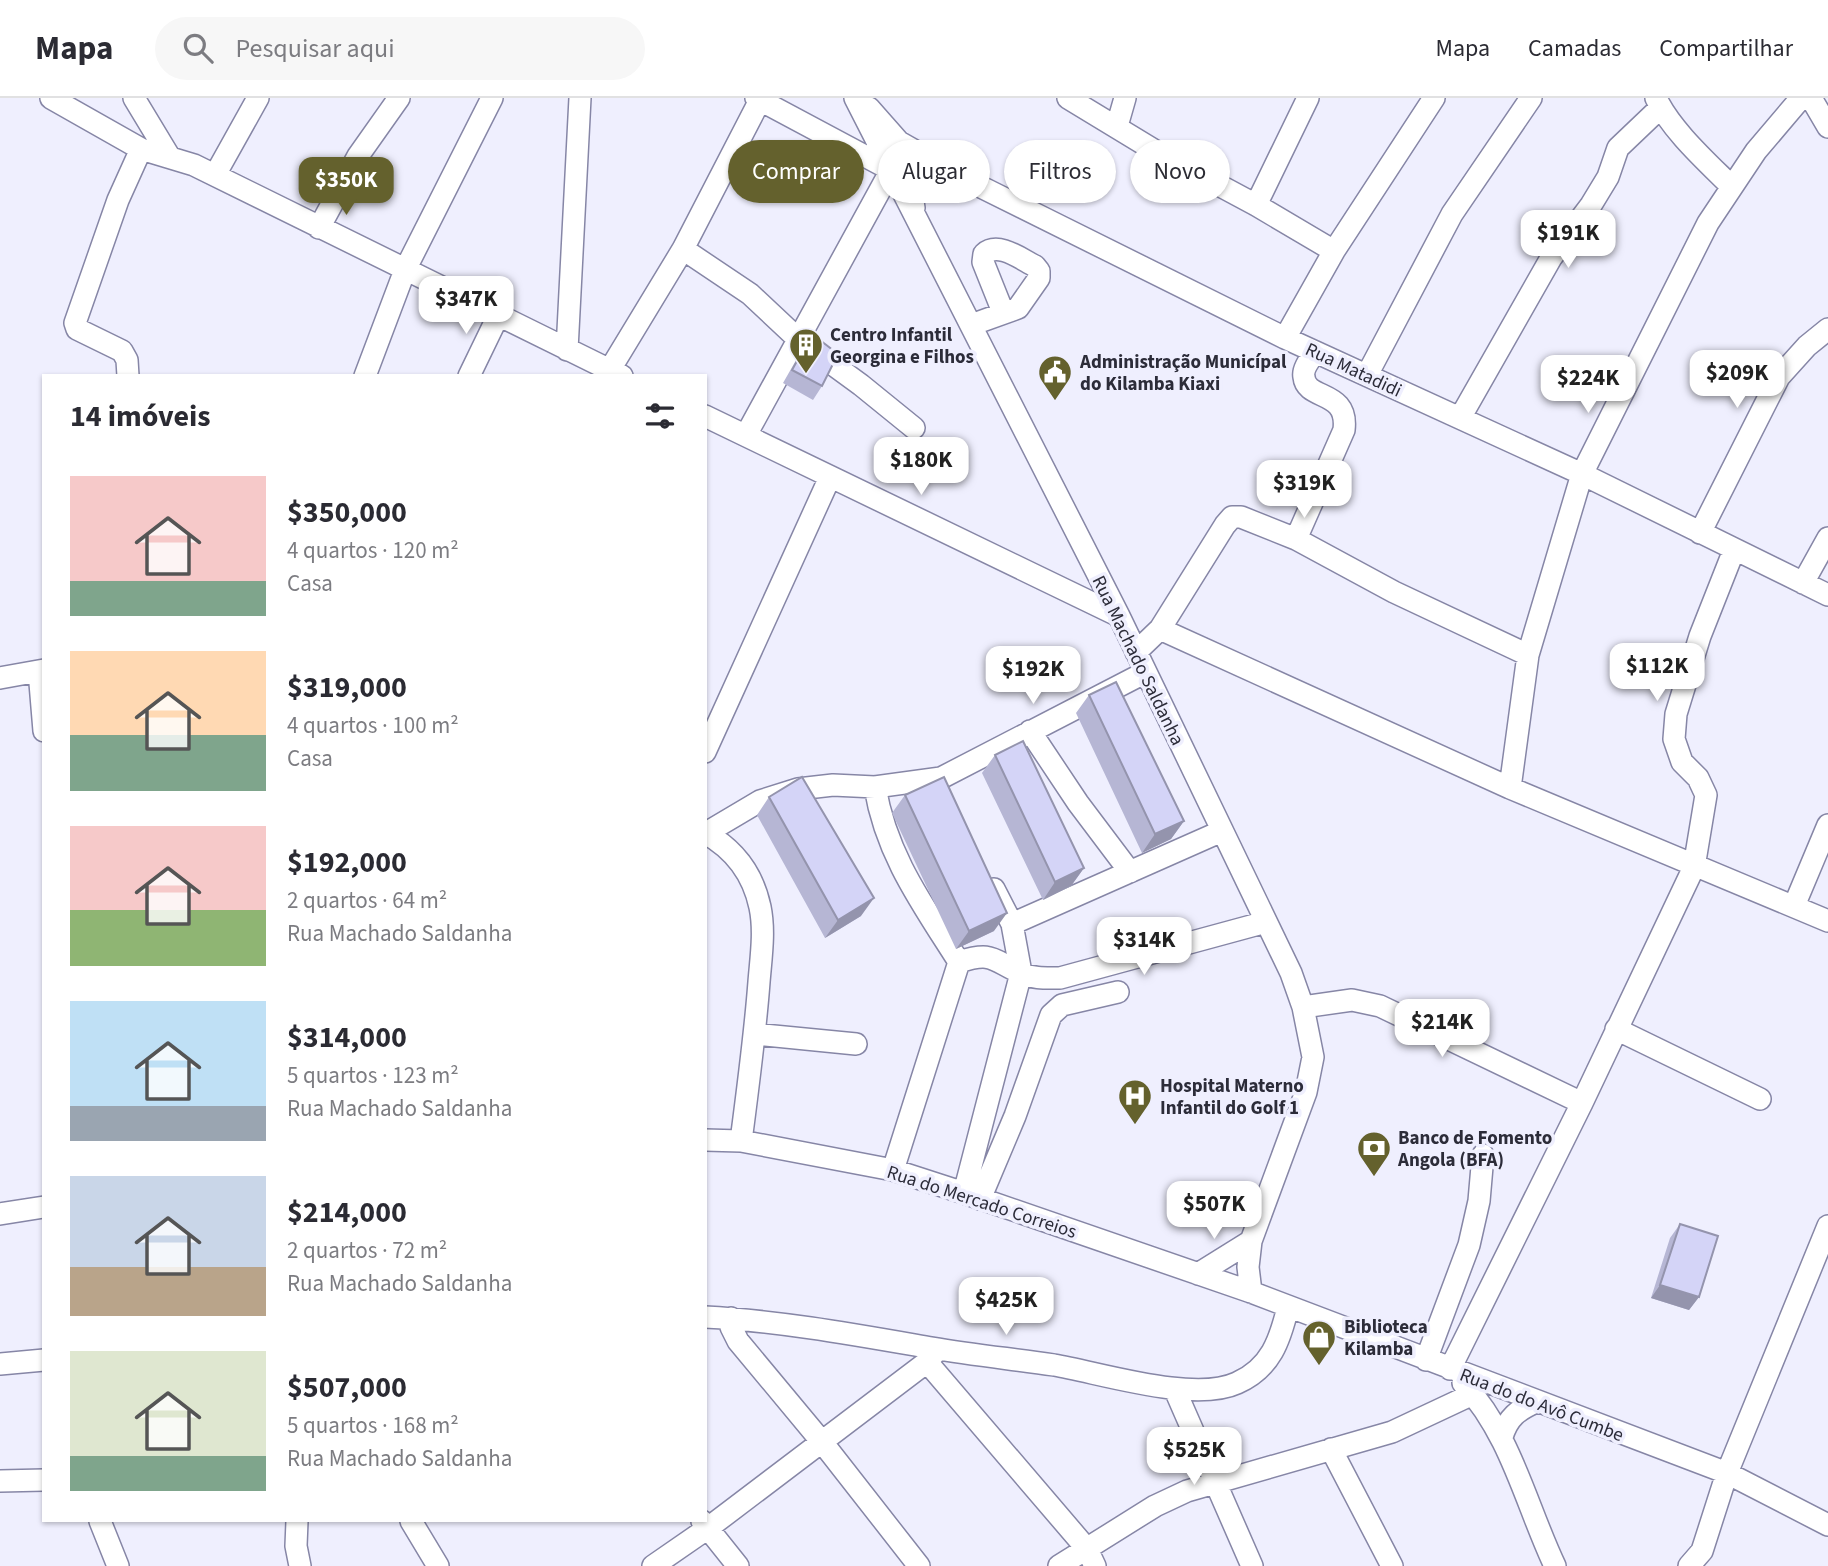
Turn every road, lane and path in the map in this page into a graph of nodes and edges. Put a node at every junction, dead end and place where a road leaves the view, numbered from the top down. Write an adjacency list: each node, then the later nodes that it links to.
1 (51, 98): 22 (street)
2 (134, 98): 23 (street)
3 (258, 98): 25 (street)
4 (399, 98): 33 (street)
5 (492, 98): 36 (street)
6 (580, 98): 43 (street)
7 (856, 98): 19 (street); 20 (street, Rua Matadidi); 21 (street, Rua Machado Saldanha)
8 (1068, 98): 17 (street)
9 (1125, 98): 17 (street)
10 (1308, 98): 31 (street)
11 (1434, 98): 35 (street)
12 (1531, 98): 49 (street)
13 (1801, 98): 26 (street)
14 (1811, 98): 18 (street)
15 (758, 99): 19 (street); 34 (street)
16 (1658, 103): 26 (street); 51 (street)
17 (1117, 126): 31 (street)
18 (1828, 126)
19 (822, 134): 24 (street)
20 (897, 140)
21 (878, 143)
22 (141, 149): 23 (street); 45 (street)
23 (169, 156): 25 (street)
24 (878, 163)
25 (215, 175): 33 (street)
26 (1732, 187): 54 (street)
27 (990, 191): 41 (street, Rua Matadidi)
28 (878, 194): 42 (street)
29 (909, 203): 32 (street, Rua Machado Saldanha)
30 (913, 203): 32 (street)
31 (1256, 205): 35 (street)
32 (915, 215): 39 (street, Rua Machado Saldanha)
33 (319, 228): 36 (street)
34 (683, 249): 42 (street); 48 (street)
35 (1334, 251): 41 (street)
36 (405, 270): 38 (street); 46 (street)
37 (1003, 312): 39 (street)
38 (499, 314): 43 (street); 47 (street)
39 (971, 325): 62 (street, Rua Machado Saldanha)
40 (1828, 329): 56 (street)
41 (1285, 338): 44 (street, Rua Matadidi)
42 (798, 339): 52 (street); 53 (street)
43 (567, 350): 48 (street)
44 (1315, 352): 49 (street, Rua Matadidi); 58 (street)
45 (128, 374)
46 (366, 374)
47 (471, 374)
48 (612, 374)
49 (1367, 375): 51 (street, Rua Matadidi)
50 (707, 416): 53 (street)
51 (1460, 418): 54 (street, Rua Matadidi)
52 (914, 428)
53 (746, 435): 55 (street)
54 (1582, 474): 56 (street, Rua Matadidi); 64 (street)
55 (830, 477): 62 (street); 69 (street)
56 (1700, 533): 59 (street, Rua Matadidi)
57 (1828, 538): 60 (street)
58 (1296, 539): 63 (street); 64 (street)
59 (1734, 550): 60 (street, Rua Matadidi); 78 (street)
60 (1803, 583): 61 (street, Rua Matadidi)
61 (1828, 595)
62 (1119, 616): 65 (street, Rua Machado Saldanha)
63 (1160, 629): 65 (street); 72 (street)
64 (1528, 655): 72 (street)
65 (1141, 662): 68 (street); 75 (street, Rua Machado Saldanha)
66 (42, 671): 67 (street)
67 (0, 678)
68 (1030, 731): 70 (street); 79 (street)
69 (707, 748)
70 (941, 778): 71 (street); 73 (street)
71 (876, 787): 76 (street); 85 (street)
72 (1510, 788): 78 (street)
73 (952, 802)
74 (1828, 825): 81 (street)
75 (1222, 831): 79 (street); 83 (street, Rua Machado Saldanha)
76 (707, 832)
77 (707, 834): 90 (street)
78 (1693, 867): 81 (street); 89 (street)
79 (1130, 872): 84 (street)
80 (988, 876): 84 (street)
81 (1794, 906): 82 (street)
82 (1828, 921)
83 (1266, 922): 86 (street); 88 (street, Rua Machado Saldanha)
84 (1012, 925): 86 (street)
85 (959, 962): 86 (street); 97 (street)
86 (1021, 973): 98 (street)
87 (1118, 992): 98 (street)
88 (1303, 1007): 93 (street); 102 (street, Rua Machado Saldanha)
89 (1616, 1029): 92 (street); 93 (street)
90 (755, 1034): 91 (street); 95 (street)
91 (856, 1044)
92 (1760, 1099)
93 (1582, 1103): 112 (street)
94 (707, 1140): 95 (street, Rua do Mercado Correios)
95 (741, 1140): 97 (street, Rua do Mercado Correios)
96 (1483, 1155): 110 (street)
97 (894, 1170): 98 (street, Rua do Mercado Correios)
98 (972, 1196): 103 (street, Rua do Mercado Correios)
99 (42, 1207): 100 (street)
100 (0, 1214)
101 (1828, 1226): 119 (street)
102 (1251, 1241): 103 (street); 104 (street, Rua Machado Saldanha)
103 (1198, 1274): 104 (street, Rua do Mercado Correios)
104 (1251, 1292): 105 (street, Rua do do Avô Cumbe)
105 (1288, 1307): 110 (street, Rua do do Avô Cumbe); 113 (street)
106 (707, 1317): 107 (street)
107 (731, 1318): 108 (street); 117 (street)
108 (933, 1356): 113 (street); 117 (street); 128 (street)
109 (42, 1360): 111 (street)
110 (1426, 1360): 112 (street, Rua do do Avô Cumbe)
111 (0, 1364)
112 (1450, 1369): 114 (street); 115 (street, Rua do do Avô Cumbe)
113 (1175, 1390): 122 (street)
114 (1473, 1394): 116 (street); 118 (street)
115 (1536, 1402): 116 (street); 119 (street, Rua do do Avô Cumbe)
116 (1502, 1437): 139 (street)
117 (822, 1442): 126 (street); 135 (street)
118 (1331, 1449): 122 (street); 138 (street)
119 (1727, 1473): 127 (street, Rua do do Avô Cumbe); 129 (street)
120 (0, 1480): 121 (street)
121 (42, 1480)
122 (1214, 1481): 128 (street); 137 (street)
123 (100, 1522): 130 (street)
124 (296, 1522): 131 (street)
125 (412, 1522): 132 (street)
126 (705, 1524): 133 (street); 134 (street)
127 (1828, 1525)
128 (1091, 1557): 136 (street)
129 (1700, 1561)
130 (118, 1566)
131 (300, 1566)
132 (438, 1566)
133 (653, 1566)
134 (738, 1566)
135 (919, 1566)
136 (1059, 1566)
137 (1252, 1566)
138 (1392, 1566)
139 (1555, 1566)

